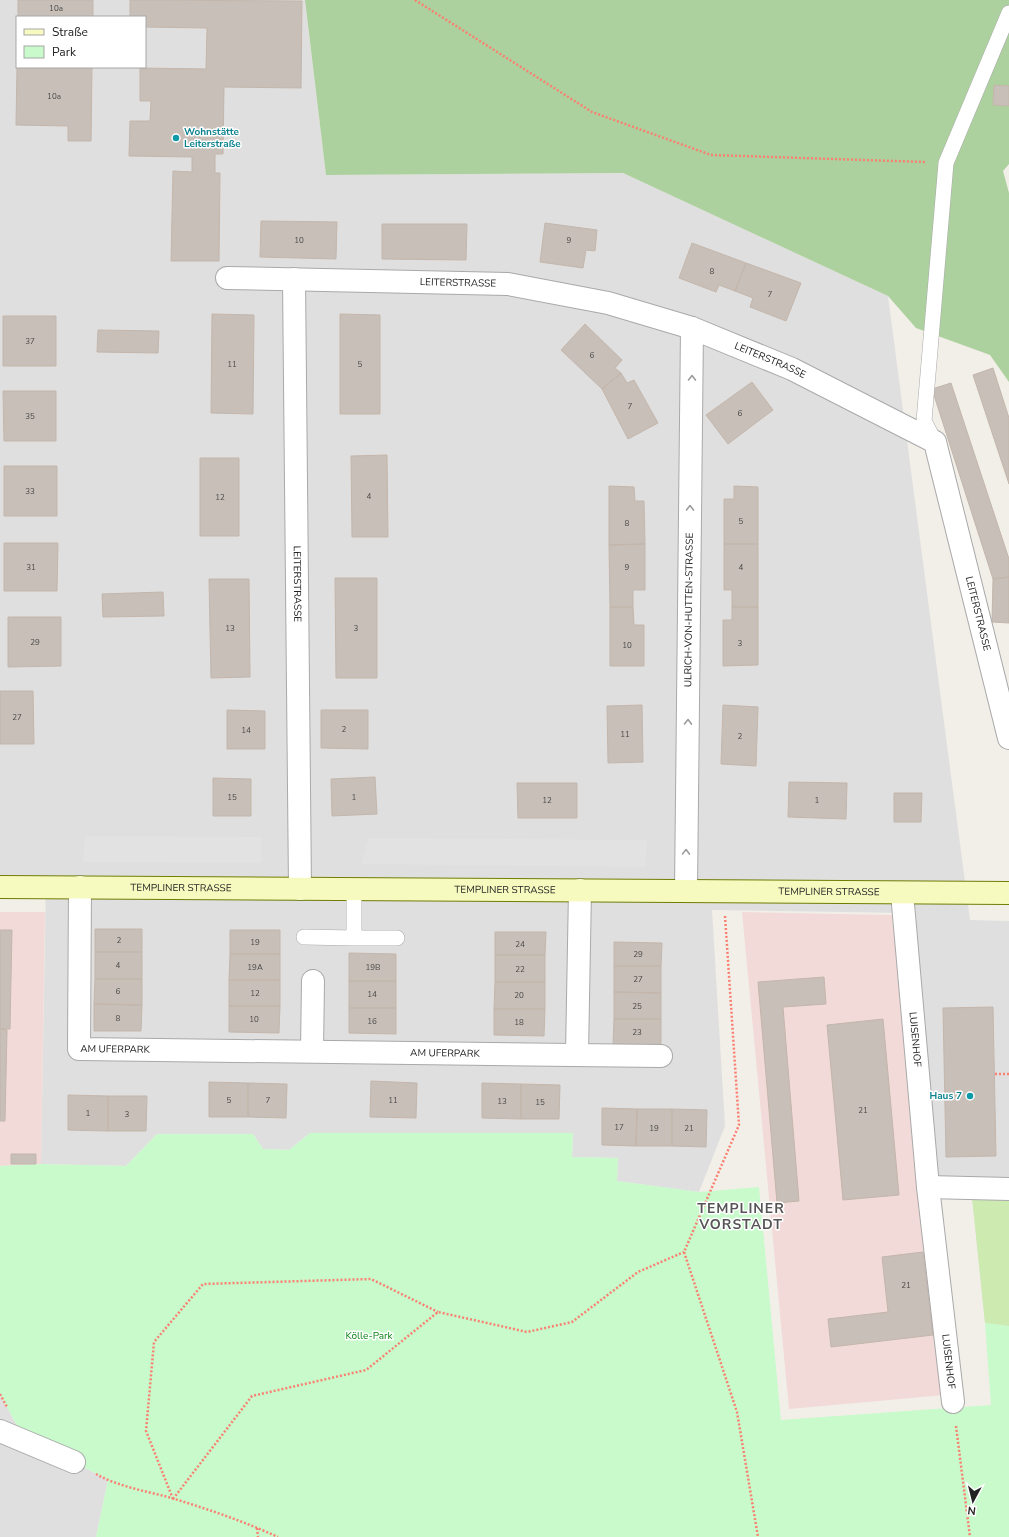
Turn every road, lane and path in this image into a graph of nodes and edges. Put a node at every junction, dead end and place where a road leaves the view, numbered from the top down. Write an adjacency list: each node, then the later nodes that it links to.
1 (415, 0): 3 (path)
2 (1009, 12): 3 (lane)
3 (946, 163): 7 (lane)
4 (227, 278): 5 (street, LEITERSTRASSE)
5 (294, 279): 6 (street, LEITERSTRASSE); 11 (street, LEITERSTRASSE)
6 (692, 328): 7 (street, LEITERSTRASSE); 14 (street, ULRICH-VON-HUTTEN-STRASSE, one-way to 6)
7 (935, 442): 8 (street, LEITERSTRASSE)
8 (1009, 738)
9 (0, 887): 10 (street, TEMPLINER STRASSE)
10 (80, 887): 11 (street, TEMPLINER STRASSE); 22 (street, AM UFERPARK)
11 (300, 889): 12 (street, TEMPLINER STRASSE)
12 (354, 889): 13 (street, TEMPLINER STRASSE); 19 (lane)
13 (580, 890): 14 (street, TEMPLINER STRASSE); 23 (street)
14 (686, 891): 15 (street, TEMPLINER STRASSE)
15 (902, 893): 16 (street, TEMPLINER STRASSE); 27 (street, LUISENHOF)
16 (1009, 893)
17 (726, 935): 29 (path)
18 (304, 937): 19 (lane)
19 (354, 938): 20 (lane)
20 (397, 938)
21 (313, 981): 22 (street)
22 (312, 1052): 23 (street, AM UFERPARK)
23 (577, 1054): 24 (street, AM UFERPARK)
24 (661, 1056)
25 (995, 1074): 26 (path)
26 (1009, 1074)
27 (928, 1187): 28 (street); 31 (street, LUISENHOF)
28 (1009, 1189)
29 (684, 1252): 30 (path); 38 (path)
30 (438, 1312): 34 (path); 34 (path)
31 (953, 1402): 39 (path, LUISENHOF)
32 (0, 1432): 33 (street)
33 (74, 1462): 34 (path)
34 (172, 1499): 35 (path)
35 (257, 1527): 36 (path); 37 (path)
36 (258, 1537)
37 (278, 1537)
38 (758, 1537)
39 (970, 1537)

